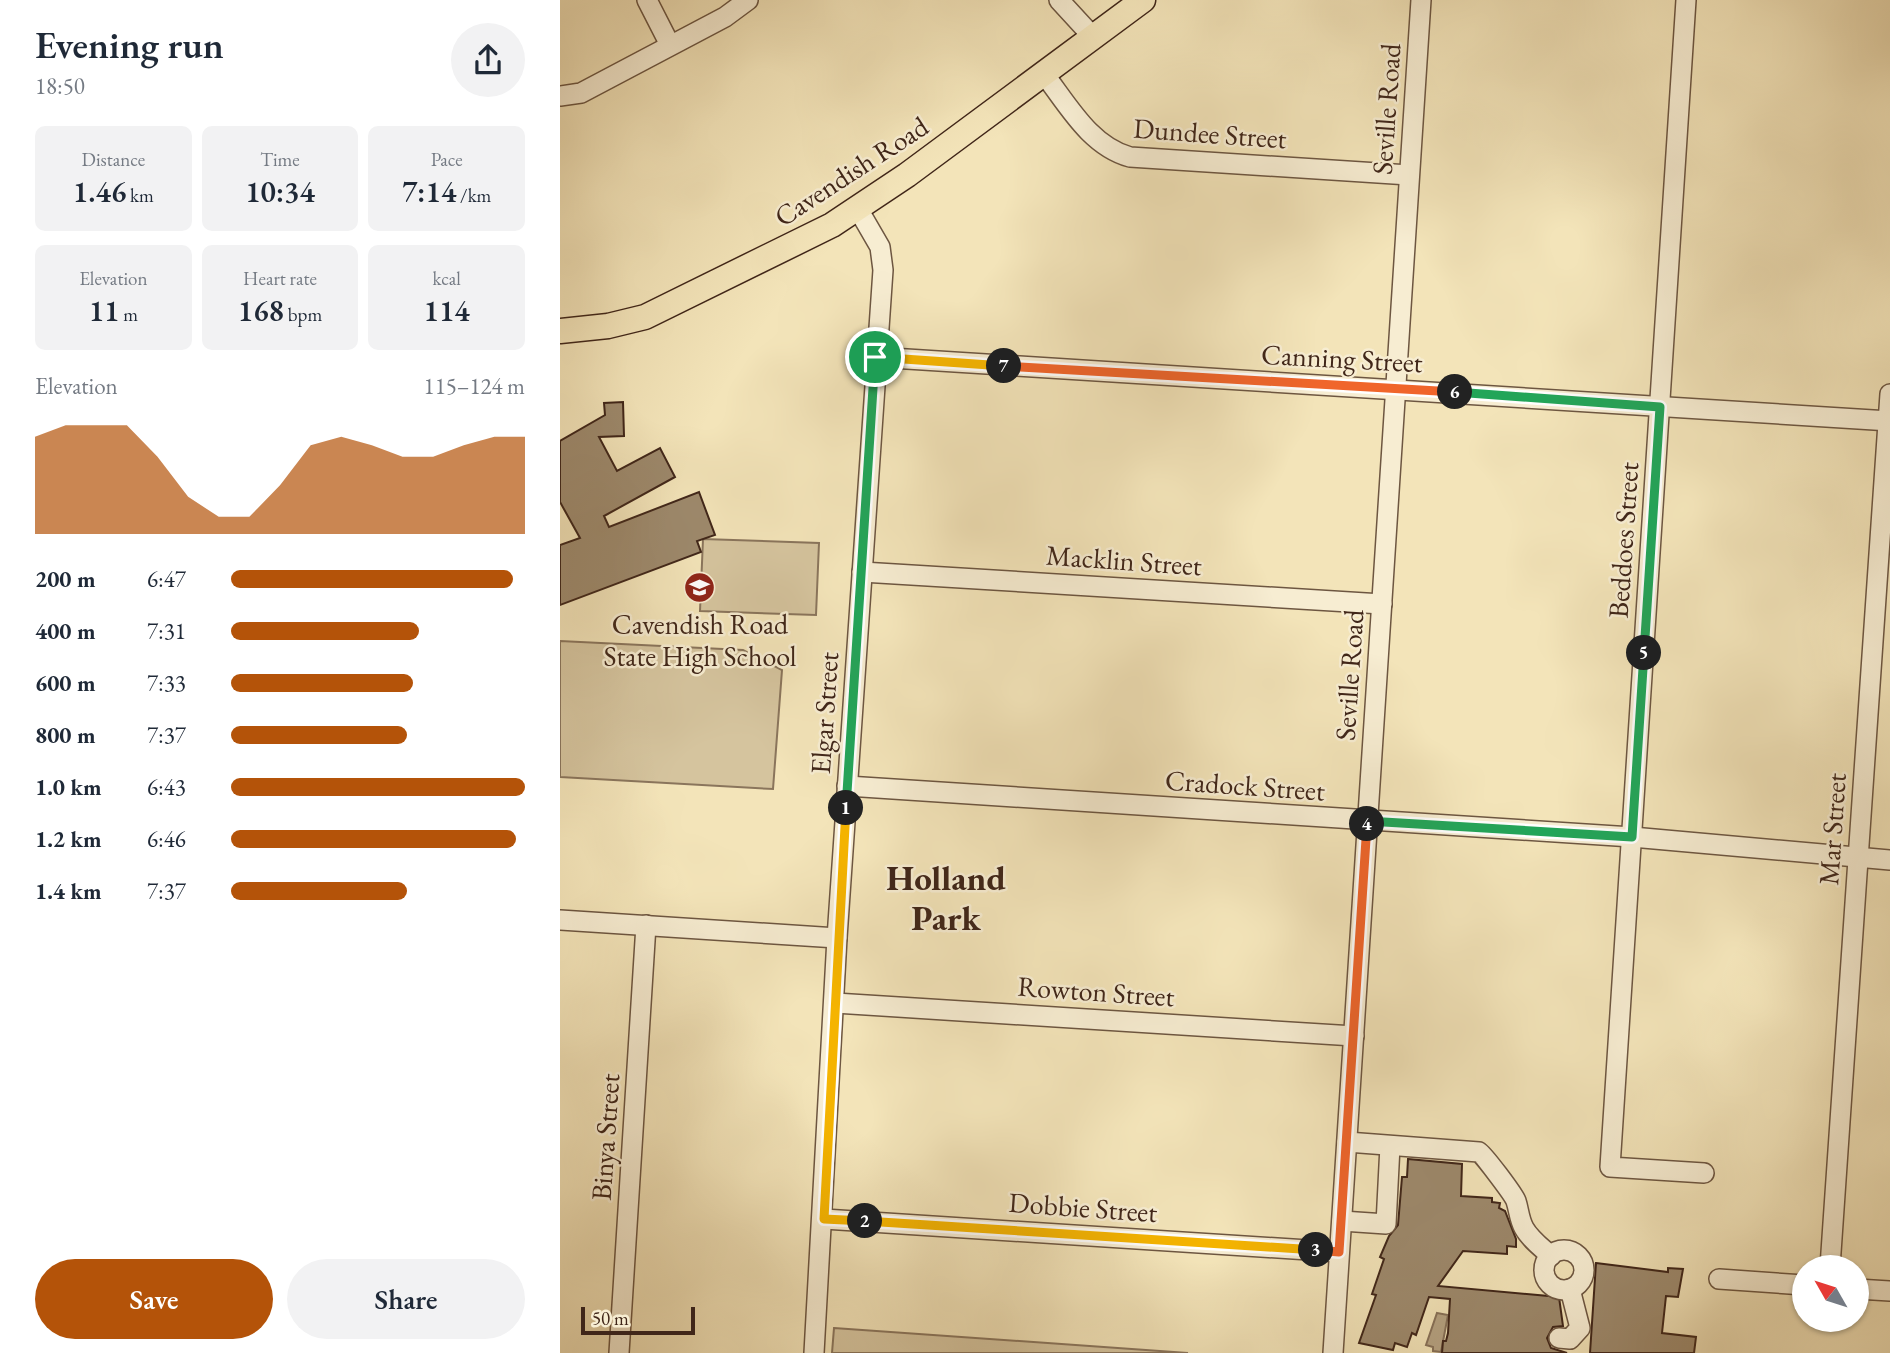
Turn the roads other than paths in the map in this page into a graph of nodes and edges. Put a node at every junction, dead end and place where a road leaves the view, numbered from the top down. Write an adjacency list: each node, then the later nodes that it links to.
1 (647, 0): 8 (street)
2 (748, 0): 8 (street)
3 (1059, 0): 7 (street)
4 (1143, 0): 7 (main road, Cavendish Road)
5 (1421, 0): 11 (street, Seville Road)
6 (1686, 0): 17 (street, Beddoes Street)
7 (1093, 37): 9 (main road, Cavendish Road)
8 (670, 45): 10 (street)
9 (1044, 74): 11 (street, Dundee Street); 12 (main road, Cavendish Road)
10 (560, 96)
11 (1409, 175): 15 (street, Seville Road)
12 (858, 209): 13 (main road, Cavendish Road); 14 (street, Elgar Street)
13 (560, 331)
14 (875, 357): 15 (street, Canning Street); 19 (street, Elgar Street)
15 (1396, 390): 17 (street, Canning Street); 20 (street, Seville Road)
16 (1890, 394): 18 (street, Mar Street)
17 (1660, 407): 18 (street, Canning Street); 23 (street, Beddoes Street)
18 (1889, 421): 24 (street, Mar Street)
19 (862, 572): 20 (street, Macklin Street); 21 (street, Elgar Street)
20 (1382, 604): 22 (street, Seville Road)
21 (847, 786): 22 (street, Cradock Street); 28 (street, Elgar Street)
22 (1367, 821): 23 (street, Cradock Street); 30 (street, Seville Road)
23 (1632, 837): 24 (street, Cradock Street); 33 (street, Beddoes Street)
24 (1858, 858): 25 (street, Cradock Street); 37 (street, Mar Street)
25 (1890, 860)
26 (560, 920): 27 (street)
27 (646, 925): 28 (street); 45 (street, Binya Street)
28 (837, 938): 29 (street, Elgar Street)
29 (835, 1003): 30 (street, Rowton Street); 34 (street, Elgar Street)
30 (1354, 1036): 31 (street, Seville Road)
31 (1347, 1142): 32 (street); 35 (street, Seville Road)
32 (1390, 1146): 35 (street); 38 (street)
33 (1704, 1173)
34 (824, 1219): 36 (street, Dobbie Street); 46 (street, Elgar Street)
35 (1342, 1221): 36 (street, Seville Road)
36 (1339, 1252): 47 (street, Seville Road)
37 (1831, 1255)
38 (1551, 1256): 41 (street); 41 (street)
39 (1719, 1279): 40 (street)
40 (1792, 1284)
41 (1570, 1289): 44 (street)
42 (1869, 1290): 43 (street)
43 (1890, 1291)
44 (1559, 1338)
45 (619, 1353)
46 (814, 1353)
47 (1333, 1353)

